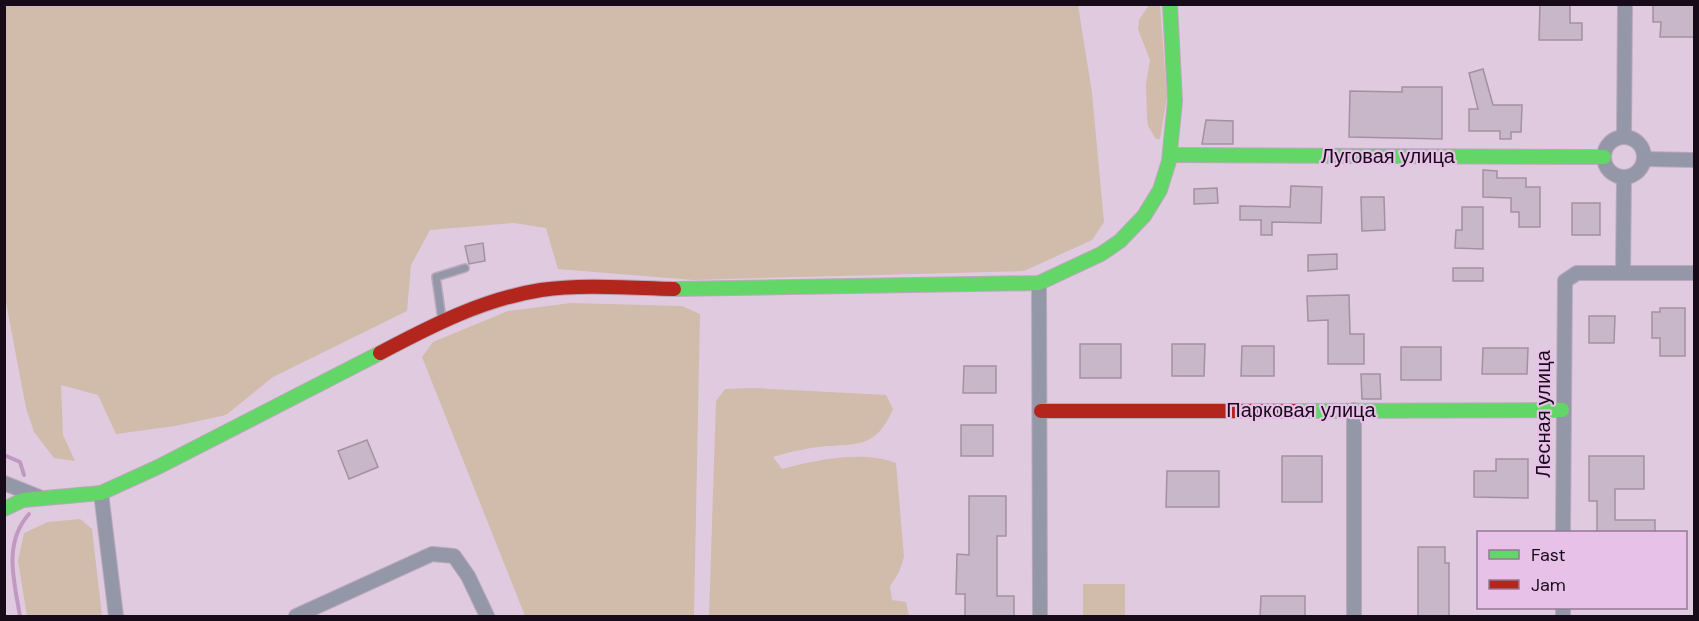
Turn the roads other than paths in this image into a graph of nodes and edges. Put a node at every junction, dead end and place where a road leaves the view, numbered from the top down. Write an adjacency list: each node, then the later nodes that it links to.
1 (1170, 4): 4 (street)
2 (1625, 4): 3 (street)
3 (1624, 137): 5 (street); 6 (street)
4 (1173, 155): 5 (street, Луговая улица); 12 (street)
5 (1604, 157): 8 (street)
6 (1644, 159): 7 (street); 8 (street)
7 (1695, 160)
8 (1624, 177): 10 (street)
9 (465, 268): 13 (lane)
10 (1623, 272): 11 (street); 15 (street, Лесная улица)
11 (1695, 273)
12 (1039, 283): 13 (street); 16 (street)
13 (443, 320): 18 (street)
14 (1354, 410): 15 (street, Парковая улица); 16 (street, Парковая улица); 26 (street)
15 (1562, 410): 21 (street, Лесная улица)
16 (1041, 411): 25 (street)
17 (4, 483): 19 (street)
18 (101, 493): 19 (street); 22 (street)
19 (40, 498): 20 (street)
20 (4, 509)
21 (1563, 531)
22 (116, 616)
23 (296, 616): 24 (street)
24 (487, 616)
25 (1040, 616)
26 (1354, 616)

